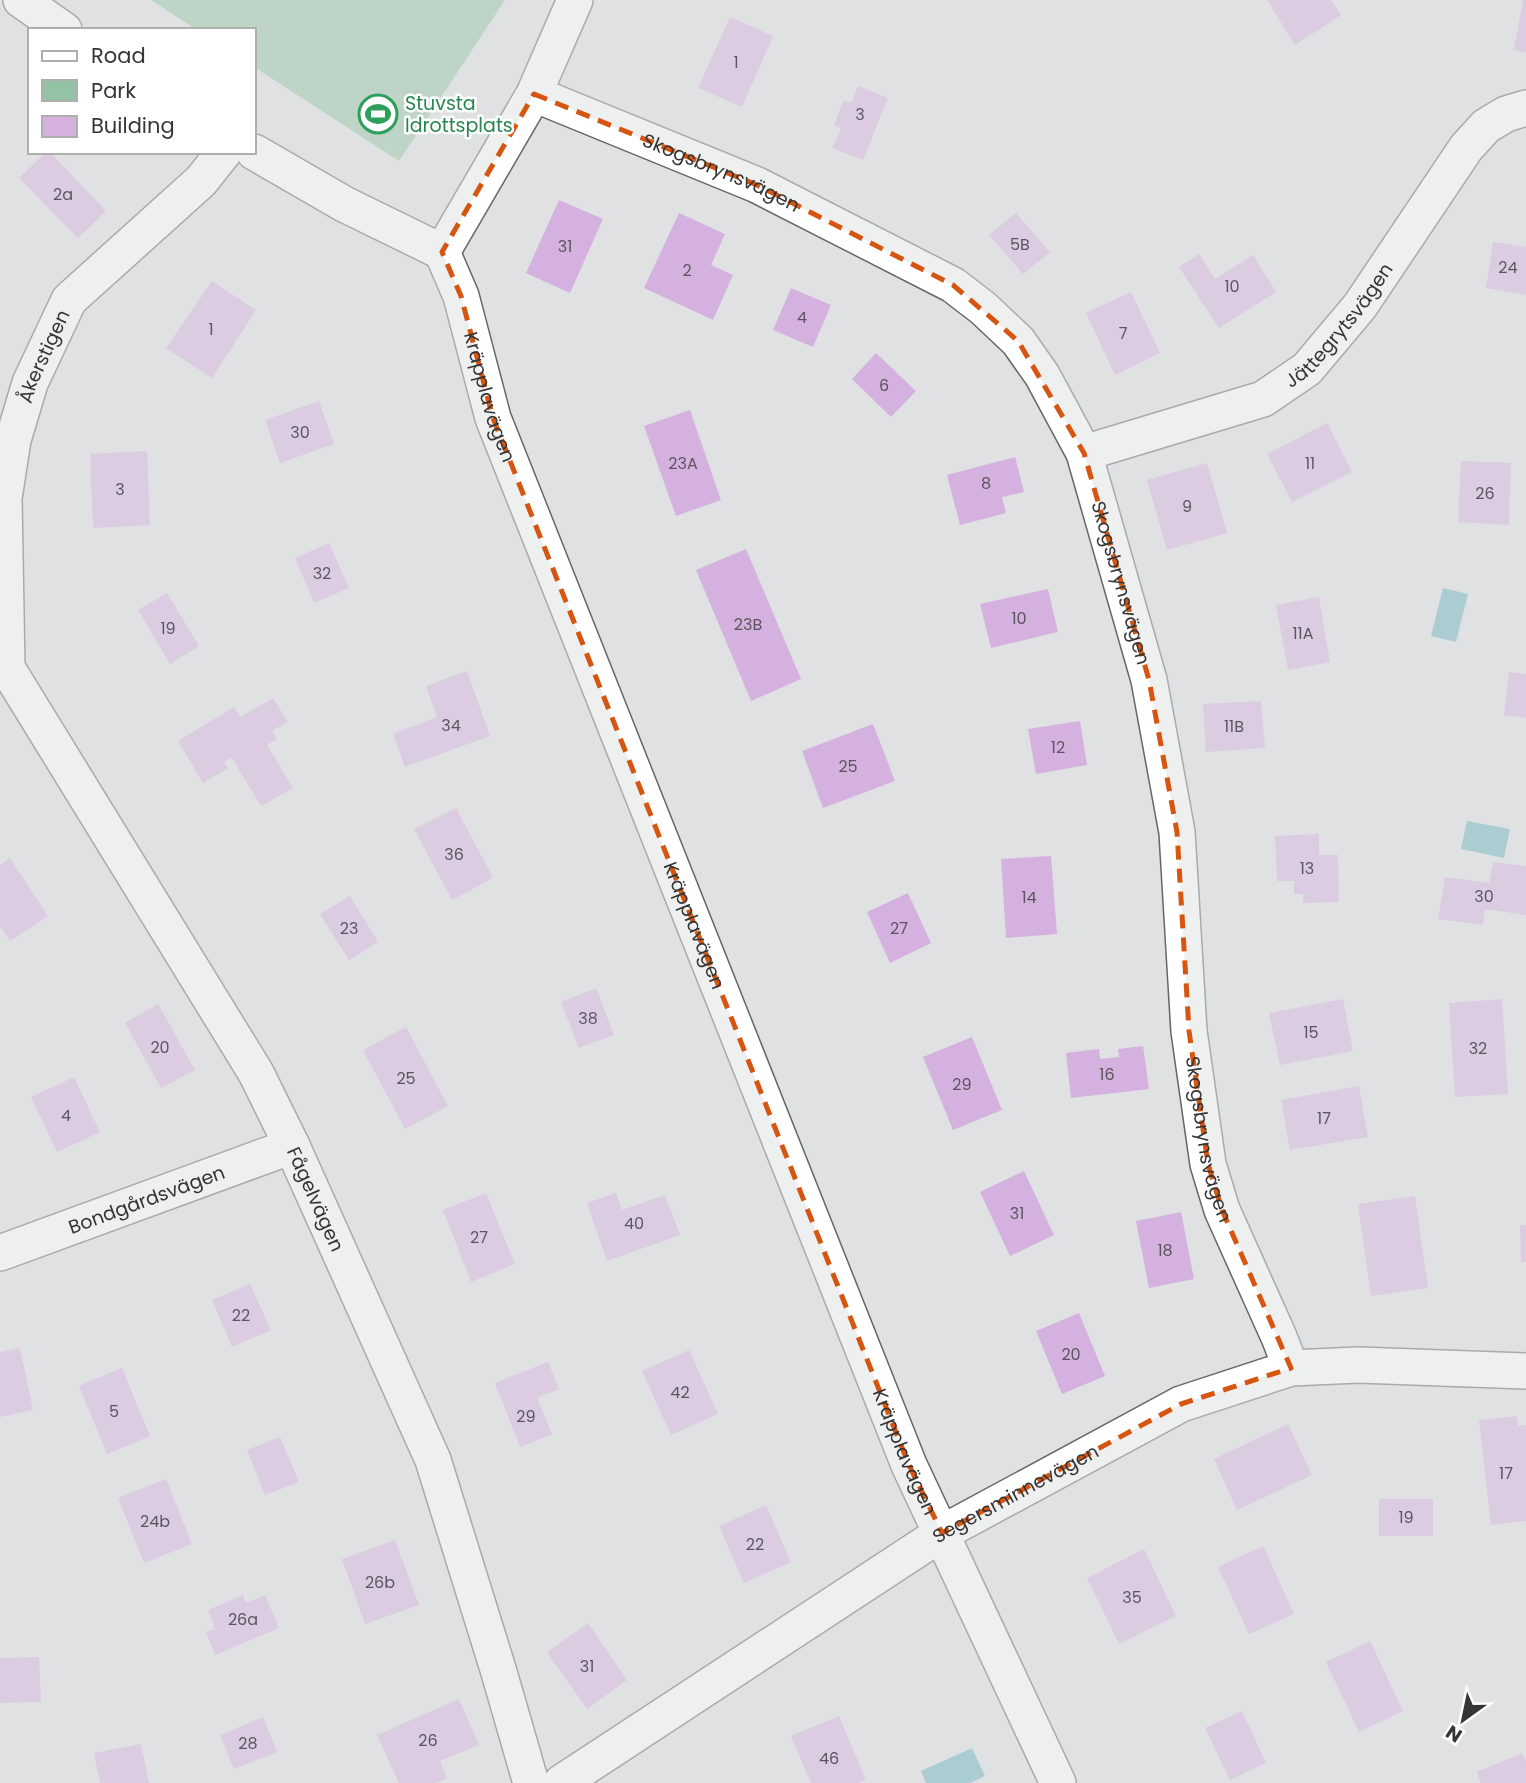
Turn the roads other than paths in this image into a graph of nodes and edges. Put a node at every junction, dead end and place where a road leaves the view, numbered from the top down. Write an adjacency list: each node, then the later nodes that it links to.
1 (21, 0): 3 (street)
2 (575, 0): 4 (street)
3 (61, 28)
4 (534, 94): 8 (street); 9 (street, Skogsbrynsvägen)
5 (1526, 108): 9 (street, Jättegrytsvägen)
6 (256, 153): 8 (street)
7 (222, 154): 10 (street, Åkerstigen)
8 (442, 252): 15 (street, Kräpplavägen)
9 (1084, 453): 13 (street, Skogsbrynsvägen)
10 (4, 666): 11 (street, Fågelvägen)
11 (292, 1146): 12 (street, Bondgårdsvägen); 16 (street, Fågelvägen)
12 (0, 1253)
13 (1292, 1368): 14 (street, Segersminnevägen); 15 (street, Segersminnevägen)
14 (1526, 1371)
15 (942, 1533): 17 (street, Segersminnevägen); 18 (street, Kräpplavägen)
16 (531, 1783)
17 (561, 1783)
18 (1058, 1783)

